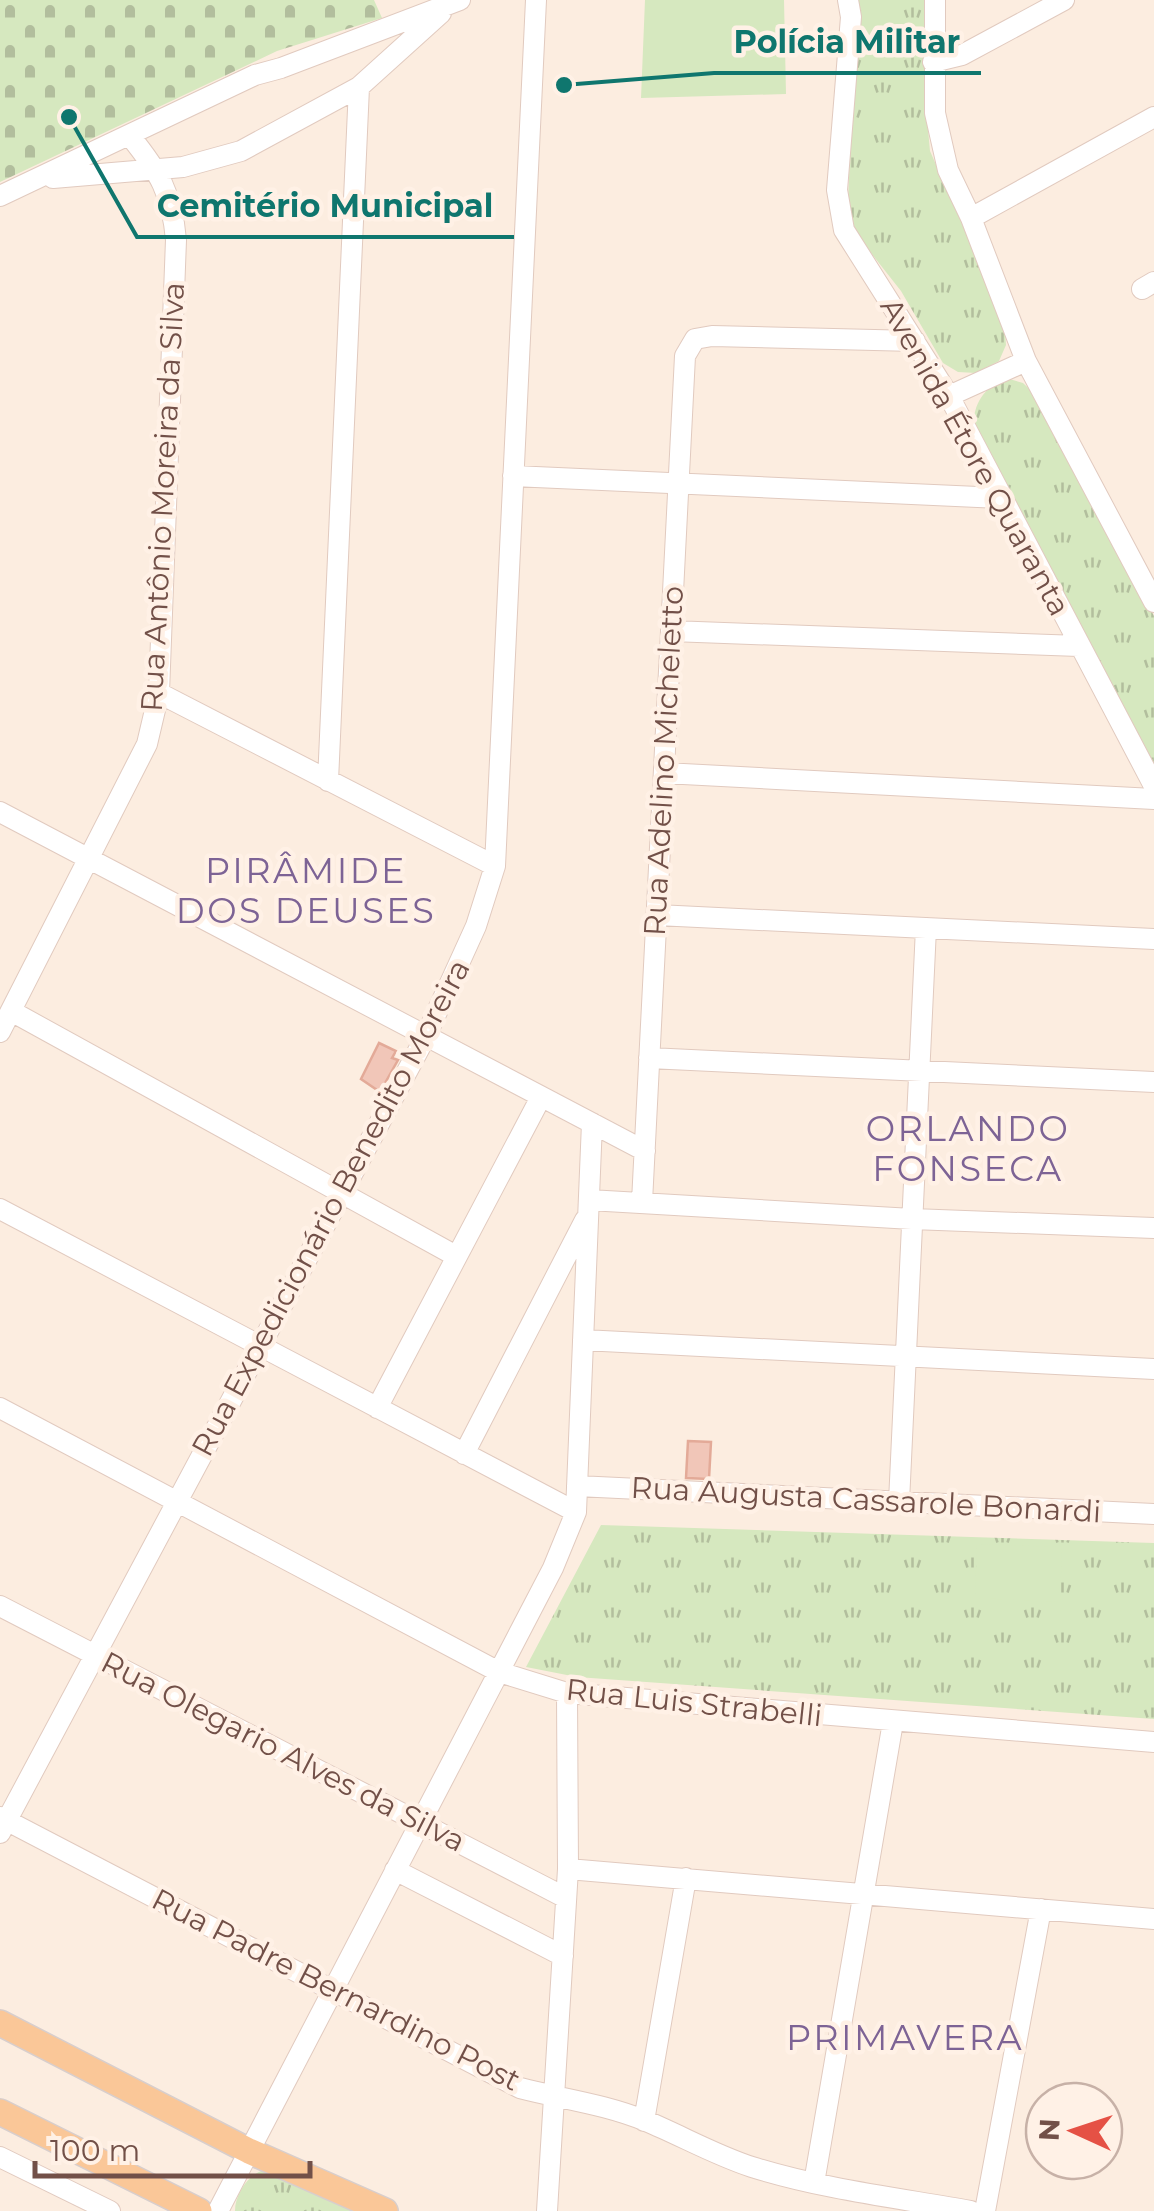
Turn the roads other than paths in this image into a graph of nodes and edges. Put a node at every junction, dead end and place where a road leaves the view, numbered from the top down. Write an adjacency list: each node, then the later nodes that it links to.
1 (536, 0): 17 (street, Rua Expedicionário Benedito Moreira)
2 (848, 0): 14 (street, Avenida Étore Quaranta)
3 (935, 0): 6 (street)
4 (1064, 0): 6 (street)
5 (455, 3): 7 (street); 9 (street)
6 (933, 62): 13 (street)
7 (359, 87): 10 (street); 25 (street)
8 (1154, 118): 13 (street)
9 (130, 136): 10 (street); 11 (street)
10 (157, 169): 11 (street); 23 (street, Rua Antônio Moreira da Silva)
11 (36, 179): 12 (street)
12 (0, 196)
13 (971, 218): 15 (street)
14 (915, 342): 16 (street, Avenida Étore Quaranta); 18 (street, Rua Adelino Micheletto)
15 (1026, 361): 16 (street); 20 (street)
16 (949, 396): 19 (street, Avenida Étore Quaranta)
17 (514, 476): 18 (street); 30 (street, Rua Expedicionário Benedito Moreira)
18 (678, 484): 19 (street); 21 (street, Rua Adelino Micheletto)
19 (1000, 498): 22 (street, Avenida Étore Quaranta)
20 (1154, 602)
21 (671, 631): 22 (street); 24 (street, Rua Adelino Micheletto)
22 (1080, 646): 26 (street, Avenida Étore Quaranta)
23 (159, 693): 25 (street); 29 (street, Rua Antônio Moreira da Silva)
24 (664, 773): 27 (street); 31 (street, Rua Adelino Micheletto)
25 (328, 781): 30 (street)
26 (1154, 786)
27 (1154, 799)
28 (0, 812): 29 (street)
29 (90, 859): 34 (street, Rua Antônio Moreira da Silva); 36 (street)
30 (494, 866): 36 (street, Rua Expedicionário Benedito Moreira)
31 (656, 916): 32 (street); 37 (street, Rua Adelino Micheletto)
32 (926, 928): 33 (street); 38 (street)
33 (1154, 939)
34 (11, 1011): 35 (street, Rua Antônio Moreira da Silva); 43 (street)
35 (0, 1032)
36 (426, 1036): 40 (street); 43 (street, Rua Expedicionário Benedito Moreira)
37 (650, 1058): 38 (street); 42 (street, Rua Adelino Micheletto)
38 (919, 1071): 39 (street); 47 (street)
39 (1154, 1082)
40 (541, 1097): 41 (street); 49 (street)
41 (592, 1124): 42 (street); 45 (street)
42 (644, 1151): 44 (street, Rua Adelino Micheletto)
43 (342, 1193): 49 (street); 51 (street, Rua Expedicionário Benedito Moreira)
44 (642, 1202): 45 (street); 47 (street)
45 (589, 1207): 50 (street); 56 (street)
46 (0, 1209): 51 (street)
47 (912, 1219): 48 (street); 52 (street)
48 (1154, 1228)
49 (456, 1256): 55 (street)
50 (583, 1340): 52 (street); 57 (street)
51 (260, 1346): 55 (street); 58 (street, Rua Expedicionário Benedito Moreira)
52 (906, 1356): 53 (street); 59 (street)
53 (1154, 1368)
54 (0, 1408): 58 (street, Rua Luis Strabelli)
55 (377, 1408): 56 (street)
56 (464, 1454): 60 (street)
57 (577, 1486): 59 (street, Rua Augusta Cassarole Bonardi); 60 (street)
58 (177, 1502): 63 (street, Rua Expedicionário Benedito Moreira); 64 (street, Rua Luis Strabelli)
59 (899, 1502): 61 (street, Rua Augusta Cassarole Bonardi)
60 (576, 1512): 64 (street)
61 (1154, 1514)
62 (0, 1606): 63 (street, Rua Olegario Alves da Silva)
63 (95, 1655): 68 (street, Rua Expedicionário Benedito Moreira); 69 (street, Rua Olegario Alves da Silva)
64 (499, 1672): 65 (street, Rua Luis Strabelli); 69 (street)
65 (566, 1693): 66 (street, Rua Luis Strabelli); 70 (street)
66 (893, 1722): 67 (street, Rua Luis Strabelli); 73 (street)
67 (1154, 1742)
68 (2, 1823): 78 (street, Rua Padre Bernardino Post)
69 (420, 1824): 71 (street); 74 (street, Rua Olegario Alves da Silva)
70 (568, 1868): 72 (street); 74 (street)
71 (396, 1870): 77 (street); 78 (street)
72 (686, 1878): 73 (street); 82 (street)
73 (863, 1894): 75 (street); 85 (street)
74 (566, 1898): 77 (street)
75 (1042, 1909): 76 (street); 92 (street)
76 (1154, 1918)
77 (563, 1956): 80 (street)
78 (333, 1989): 80 (street, Rua Padre Bernardino Post); 83 (street)
79 (0, 2023): 83 (main road)
80 (554, 2097): 82 (street, Rua Padre Bernardino Post); 90 (street)
81 (0, 2112): 87 (main road)
82 (644, 2121): 85 (street, Rua Padre Bernardino Post)
83 (249, 2151): 88 (street); 89 (main road)
84 (0, 2157): 86 (street)
85 (814, 2183): 91 (street, Rua Padre Bernardino Post)
86 (110, 2211)
87 (199, 2211)
88 (218, 2211)
89 (385, 2211)
90 (547, 2211)
91 (971, 2211)
92 (985, 2211)

